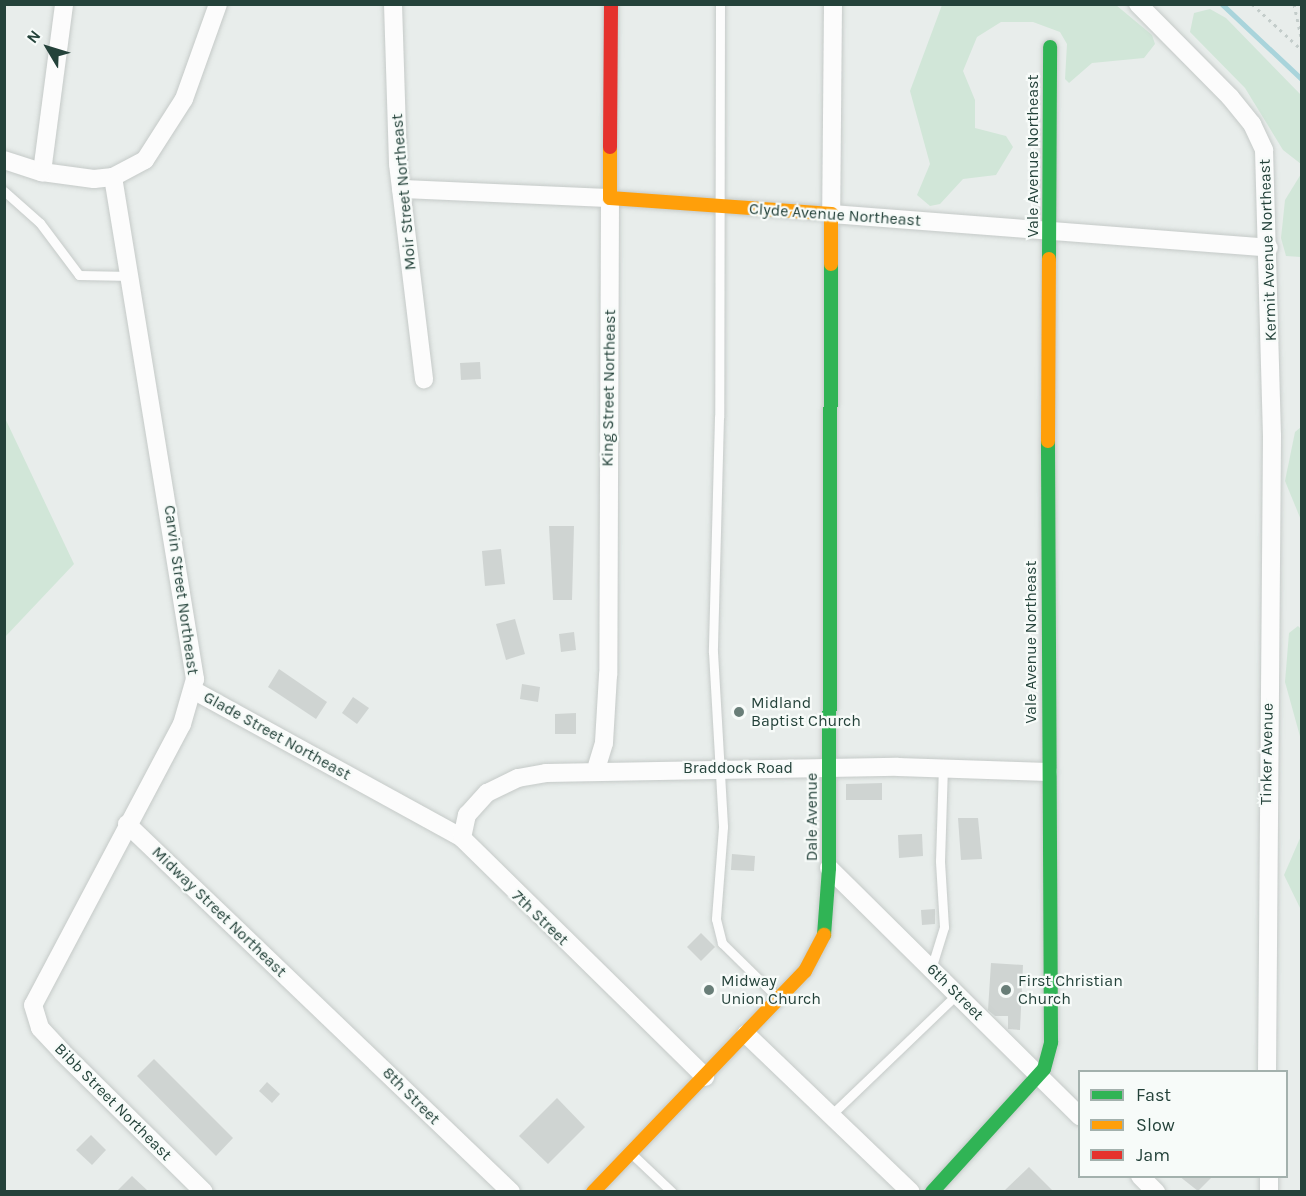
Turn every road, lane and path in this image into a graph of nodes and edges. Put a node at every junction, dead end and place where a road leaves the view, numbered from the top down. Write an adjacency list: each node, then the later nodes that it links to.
1 (64, 4): 14 (street)
2 (218, 4): 15 (street)
3 (393, 4): 16 (street, Moir Street Northeast)
4 (611, 4): 18 (street, King Street Northeast)
5 (720, 4): 19 (lane)
6 (833, 4): 20 (street)
7 (1138, 4): 22 (street, Kermit Avenue Northeast)
8 (1252, 4): 12 (path)
9 (1294, 4): 10 (path)
10 (1302, 43)
11 (1050, 47): 21 (street, Vale Avenue Northeast)
12 (1302, 50)
13 (4, 160): 14 (street)
14 (42, 172): 15 (street)
15 (113, 177): 23 (street, Carvin Street Northeast)
16 (401, 189): 18 (street, Clyde Avenue Northeast); 24 (street, Moir Street Northeast)
17 (4, 191): 23 (lane)
18 (610, 198): 19 (street, Clyde Avenue Northeast); 30 (street, King Street Northeast)
19 (719, 207): 20 (street, Clyde Avenue Northeast); 27 (lane)
20 (831, 214): 21 (street, Clyde Avenue Northeast); 28 (street, Dale Avenue)
21 (1050, 232): 22 (street, Clyde Avenue Northeast); 31 (street, Vale Avenue Northeast)
22 (1269, 248): 25 (street, Kermit Avenue Northeast)
23 (132, 276): 26 (street, Carvin Street Northeast)
24 (424, 379)
25 (1272, 436): 42 (street, Tinker Avenue)
26 (194, 690): 32 (street, Glade Street Northeast); 33 (street, Carvin Street Northeast)
27 (720, 768): 28 (street, Braddock Road); 30 (street, Braddock Road); 39 (lane)
28 (829, 768): 29 (street, Braddock Road); 35 (street, Dale Avenue)
29 (943, 768): 31 (street, Braddock Road); 36 (lane)
30 (596, 770): 34 (street, Braddock Road)
31 (1048, 772): 43 (street, Vale Avenue Northeast)
32 (360, 782): 34 (street, 7th Street)
33 (127, 824): 38 (street, Midway Street Northeast); 40 (street, Carvin Street Northeast)
34 (462, 838): 44 (street, 7th Street)
35 (829, 868): 36 (street, 6th Street); 39 (street, Dale Avenue)
36 (931, 969): 37 (street, 6th Street)
37 (957, 994): 43 (street, 6th Street); 46 (lane)
38 (312, 1000): 50 (street, 8th Street)
39 (780, 1000): 41 (street, Dale Avenue)
40 (33, 1005): 49 (street, Bibb Street Northeast)
41 (746, 1034): 44 (street, Dale Avenue); 46 (street)
42 (1267, 1070)
43 (1039, 1075): 45 (street, 6th Street); 54 (street, Vale Avenue Northeast)
44 (705, 1077): 47 (street, Dale Avenue)
45 (1078, 1114)
46 (831, 1115): 53 (street)
47 (630, 1153): 51 (street, Dale Avenue); 52 (lane)
48 (1142, 1178): 55 (street)
49 (204, 1191)
50 (511, 1191)
51 (593, 1191)
52 (672, 1191)
53 (911, 1191)
54 (932, 1191)
55 (1156, 1191)

